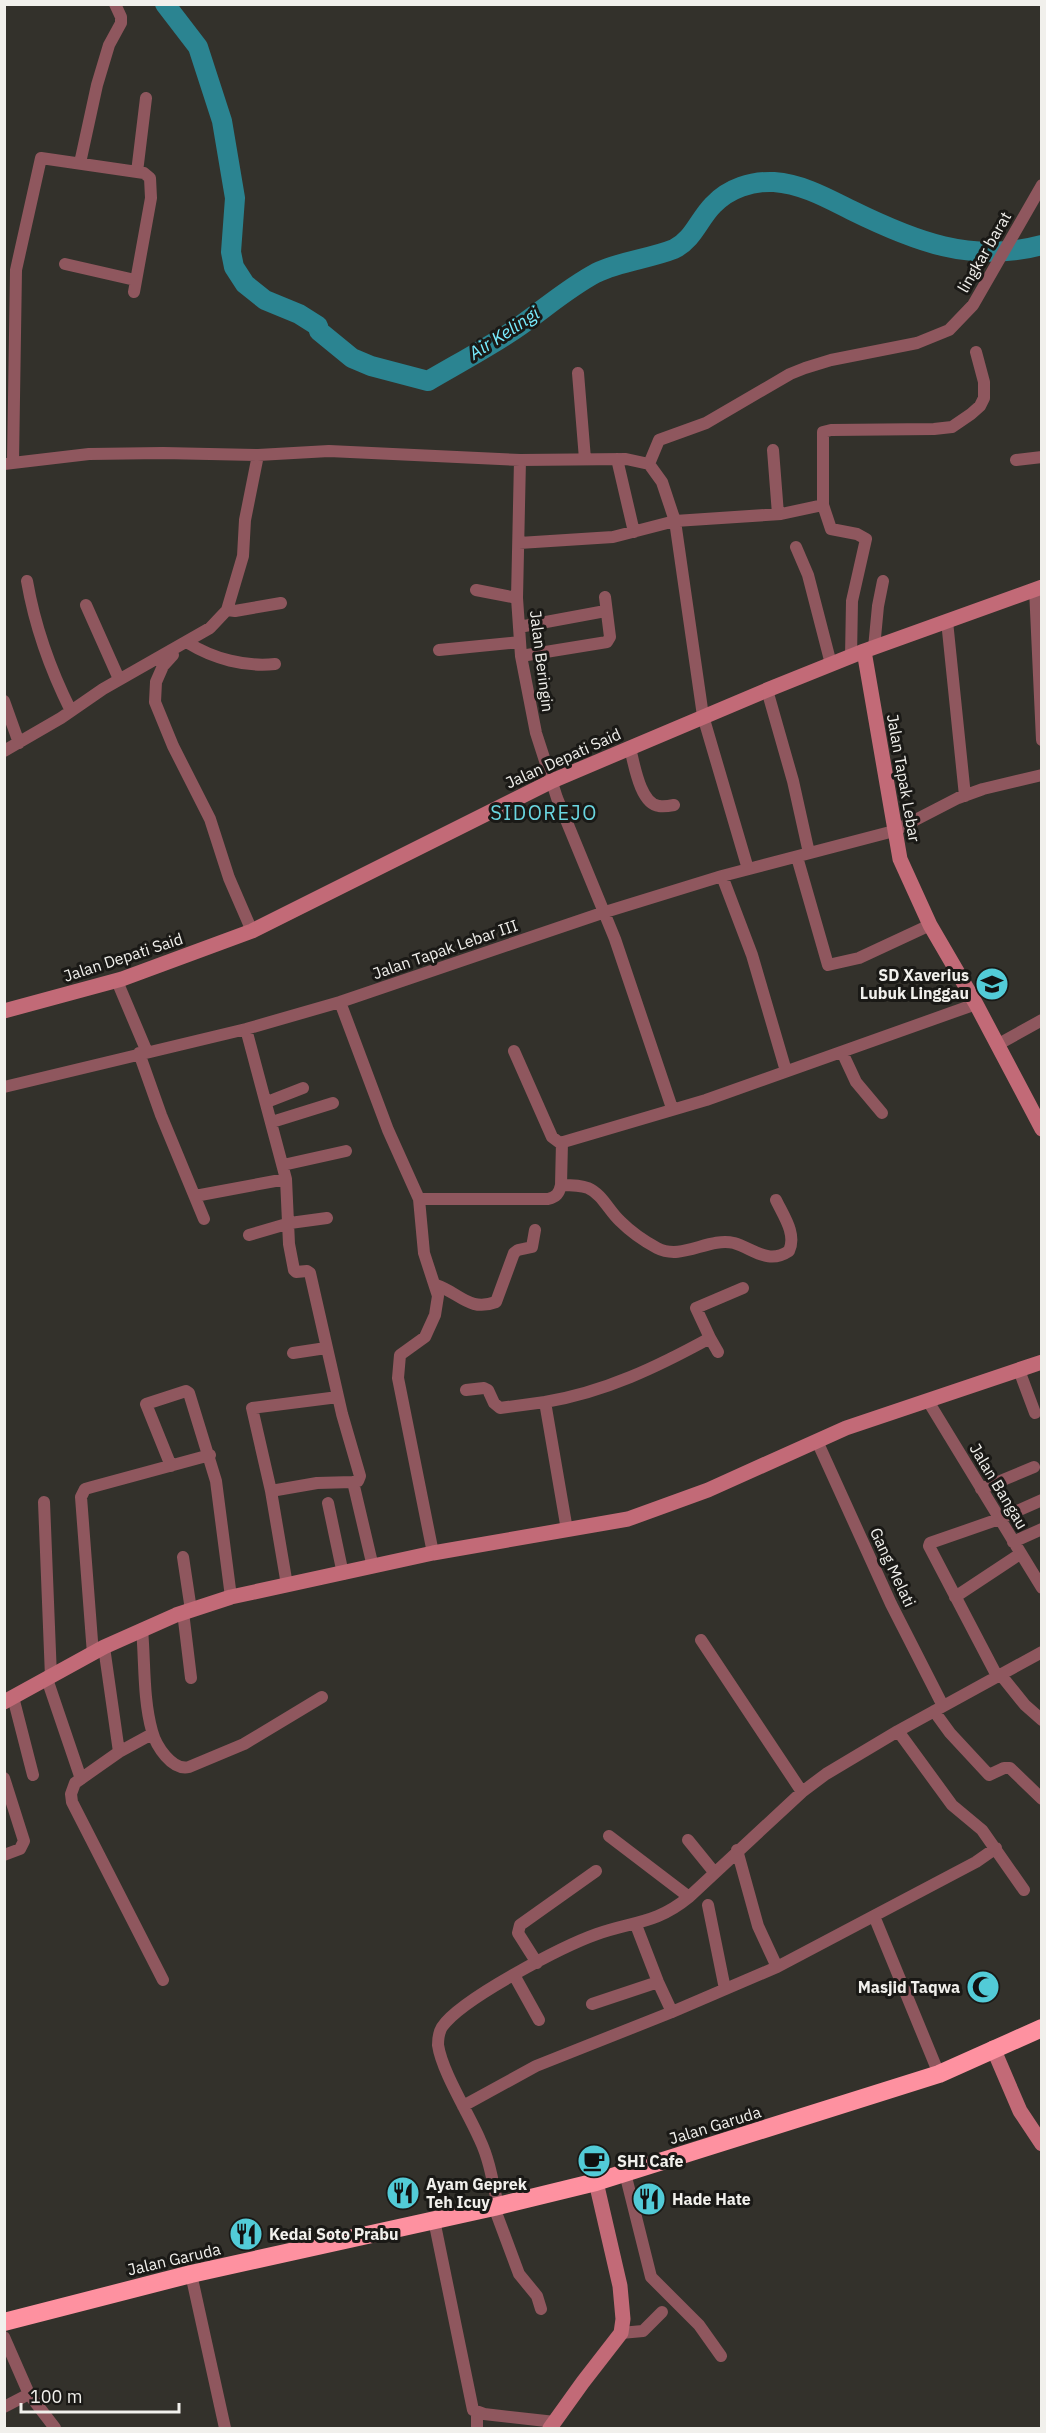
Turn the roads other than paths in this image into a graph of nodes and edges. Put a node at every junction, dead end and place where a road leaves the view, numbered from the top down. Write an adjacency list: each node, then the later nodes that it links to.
1 (115, 4): 3 (street)
2 (146, 98): 4 (street)
3 (80, 163): 4 (street); 16 (street)
4 (137, 172): 6 (street)
5 (1041, 185): 17 (street, lingkar barat)
6 (65, 264)
7 (976, 352): 18 (street)
8 (578, 373): 12 (street)
9 (773, 450): 19 (street)
10 (258, 455): 14 (street); 16 (street); 32 (street)
11 (1041, 457): 15 (street)
12 (585, 459): 13 (street); 14 (street)
13 (617, 459): 17 (street); 21 (street)
14 (520, 460): 22 (street, Jalan Beringin)
15 (1016, 460)
16 (9, 463)
17 (649, 465): 20 (street)
18 (824, 505): 19 (street); 39 (street)
19 (778, 514): 20 (street)
20 (675, 521): 21 (street); 47 (street)
21 (634, 532): 22 (street)
22 (519, 543): 29 (street, Jalan Beringin)
23 (796, 547): 42 (street)
24 (27, 581): 46 (street)
25 (883, 581): 39 (street)
26 (1038, 588): 34 (street, Jalan Depati Said); 48 (street)
27 (476, 590): 29 (street)
28 (605, 597): 40 (street)
29 (518, 598): 35 (street, Jalan Beringin)
30 (281, 603): 32 (street)
31 (86, 605): 43 (street)
32 (227, 610): 37 (street)
33 (600, 612): 35 (street)
34 (947, 621): 39 (street, Jalan Depati Said); 54 (street)
35 (519, 627): 36 (street, Jalan Beringin)
36 (520, 642): 38 (street); 40 (street, Jalan Beringin)
37 (184, 645): 41 (street); 43 (street); 62 (street)
38 (439, 650)
39 (863, 652): 42 (street, Jalan Depati Said); 56 (street, Jalan Tapak Lebar)
40 (521, 656): 53 (street, Jalan Beringin)
41 (275, 664)
42 (831, 664): 44 (street, Jalan Depati Said)
43 (119, 680): 46 (street)
44 (767, 690): 47 (street, Jalan Depati Said); 57 (street)
45 (4, 701): 49 (street)
46 (71, 711): 49 (street)
47 (703, 716): 50 (street, Jalan Depati Said); 58 (street)
48 (1041, 740)
49 (19, 743): 51 (street)
50 (630, 748): 53 (street, Jalan Depati Said); 55 (street)
51 (4, 751)
52 (1041, 775): 54 (street, Jalan Tapak Lebar III)
53 (552, 781): 60 (street, Jalan Beringin); 62 (street, Jalan Depati Said)
54 (965, 796): 56 (street, Jalan Tapak Lebar III)
55 (674, 805)
56 (894, 831): 57 (street, Jalan Tapak Lebar III); 61 (street, Jalan Tapak Lebar)
57 (803, 855): 58 (street, Jalan Tapak Lebar III); 61 (street)
58 (748, 869): 59 (street, Jalan Tapak Lebar III)
59 (722, 876): 60 (street, Jalan Tapak Lebar III); 73 (street)
60 (604, 913): 64 (street, Jalan Tapak Lebar III); 78 (street, Jalan Beringin)
61 (930, 925): 65 (street, Jalan Tapak Lebar)
62 (252, 931): 63 (street, Jalan Depati Said)
63 (117, 981): 66 (street, Jalan Depati Said); 72 (street)
64 (340, 1002): 68 (street, Jalan Tapak Lebar III); 88 (street)
65 (976, 1004): 69 (street, Jalan Tapak Lebar); 71 (street)
66 (4, 1011)
67 (1041, 1020): 69 (street)
68 (246, 1029): 72 (street, Jalan Tapak Lebar III); 76 (street)
69 (997, 1045): 81 (street, Jalan Tapak Lebar)
70 (514, 1051): 82 (street)
71 (842, 1052): 73 (street); 79 (street)
72 (143, 1053): 74 (street, Jalan Tapak Lebar III); 87 (street)
73 (786, 1071): 78 (street)
74 (4, 1087)
75 (303, 1088): 76 (street)
76 (267, 1102): 80 (street)
77 (333, 1103): 80 (street)
78 (672, 1108): 82 (street)
79 (882, 1113)
80 (272, 1122): 84 (street)
81 (1041, 1129)
82 (562, 1142): 86 (street)
83 (346, 1151): 84 (street)
84 (283, 1165): 85 (street)
85 (286, 1179): 87 (street); 92 (street)
86 (561, 1185): 88 (street); 89 (street)
87 (195, 1197): 91 (street)
88 (419, 1199): 95 (street)
89 (776, 1200)
90 (327, 1218): 92 (street)
91 (204, 1219)
92 (290, 1223): 94 (street); 98 (street)
93 (535, 1230): 95 (street)
94 (249, 1235)
95 (436, 1285): 122 (street)
96 (743, 1288): 97 (street)
97 (710, 1338): 99 (street); 106 (street)
98 (326, 1348): 100 (street); 104 (street)
99 (718, 1352)
100 (293, 1353)
101 (1041, 1362): 102 (street)
102 (1019, 1370): 105 (street); 107 (street)
103 (466, 1390): 106 (street)
104 (338, 1397): 112 (street); 114 (street)
105 (928, 1401): 108 (street); 113 (street, Jalan Bangau)
106 (545, 1402): 120 (street)
107 (1035, 1413)
108 (817, 1441): 120 (street); 141 (street, Gang Melati)
109 (210, 1455): 110 (street); 110 (street); 129 (street)
110 (171, 1466): 134 (street)
111 (1034, 1467): 113 (street)
112 (353, 1482): 114 (street); 125 (street)
113 (981, 1489): 118 (street, Jalan Bangau)
114 (271, 1491): 127 (street)
115 (1041, 1500): 118 (street)
116 (44, 1502): 137 (street)
117 (328, 1503): 126 (street)
118 (999, 1519): 121 (street, Jalan Bangau); 130 (street)
119 (1041, 1528): 121 (street)
120 (567, 1530): 122 (street)
121 (1013, 1542): 123 (street, Jalan Bangau)
122 (433, 1553): 125 (street)
123 (1020, 1554): 128 (street, Jalan Bangau); 130 (street)
124 (183, 1557): 131 (street)
125 (373, 1567): 126 (street)
126 (343, 1574): 127 (street)
127 (286, 1585): 129 (street)
128 (1041, 1588)
129 (231, 1597): 131 (street)
130 (955, 1597): 136 (street)
131 (187, 1611): 132 (street); 138 (street)
132 (142, 1629): 134 (street); 144 (street)
133 (701, 1640): 149 (street)
134 (98, 1650): 137 (street); 145 (street)
135 (1041, 1652): 136 (street)
136 (999, 1675): 141 (street); 142 (street)
137 (49, 1678): 140 (street); 148 (street)
138 (191, 1678)
139 (322, 1697): 144 (street)
140 (9, 1700): 146 (street)
141 (939, 1708): 143 (street); 150 (street, Gang Melati)
142 (1041, 1720)
143 (898, 1731): 149 (street); 153 (street)
144 (152, 1734): 145 (street)
145 (119, 1752): 148 (street)
146 (33, 1775)
147 (4, 1778): 155 (street)
148 (81, 1779): 166 (street)
149 (802, 1792): 154 (street)
150 (1041, 1799)
151 (609, 1836): 159 (street)
152 (688, 1840): 157 (street)
153 (996, 1848): 158 (street); 161 (street)
154 (738, 1850): 157 (street); 164 (street)
155 (4, 1855)
156 (596, 1871): 163 (street)
157 (714, 1872): 159 (street)
158 (1024, 1890)
159 (688, 1897): 162 (street)
160 (708, 1905): 168 (street)
161 (874, 1916): 164 (street); 174 (street)
162 (636, 1925): 163 (street); 167 (street)
163 (537, 1963): 165 (street)
164 (777, 1967): 168 (street)
165 (514, 1975): 171 (street); 175 (street)
166 (163, 1980)
167 (658, 1982): 169 (street); 170 (street)
168 (725, 1989): 170 (street)
169 (592, 2004)
170 (672, 2012): 175 (street)
171 (539, 2020)
172 (1041, 2028): 173 (highway, Jalan Garuda)
173 (993, 2048): 174 (highway, Jalan Garuda); 176 (street)
174 (939, 2074): 177 (highway, Jalan Garuda)
175 (463, 2106): 179 (street)
176 (1041, 2144)
177 (625, 2173): 178 (highway, Jalan Garuda); 187 (street)
178 (596, 2182): 179 (highway, Jalan Garuda); 185 (street)
179 (496, 2206): 180 (highway, Jalan Garuda); 182 (street)
180 (434, 2220): 181 (highway, Jalan Garuda); 190 (street)
181 (190, 2274): 184 (highway, Jalan Garuda); 193 (street)
182 (541, 2309)
183 (662, 2312): 185 (street)
184 (4, 2322)
185 (621, 2333): 191 (street)
186 (4, 2337): 188 (street)
187 (720, 2356)
188 (29, 2394): 189 (street); 192 (street)
189 (4, 2407)
190 (477, 2412): 191 (street); 194 (street)
191 (552, 2426)
192 (55, 2428)
193 (225, 2428)
194 (477, 2428)

